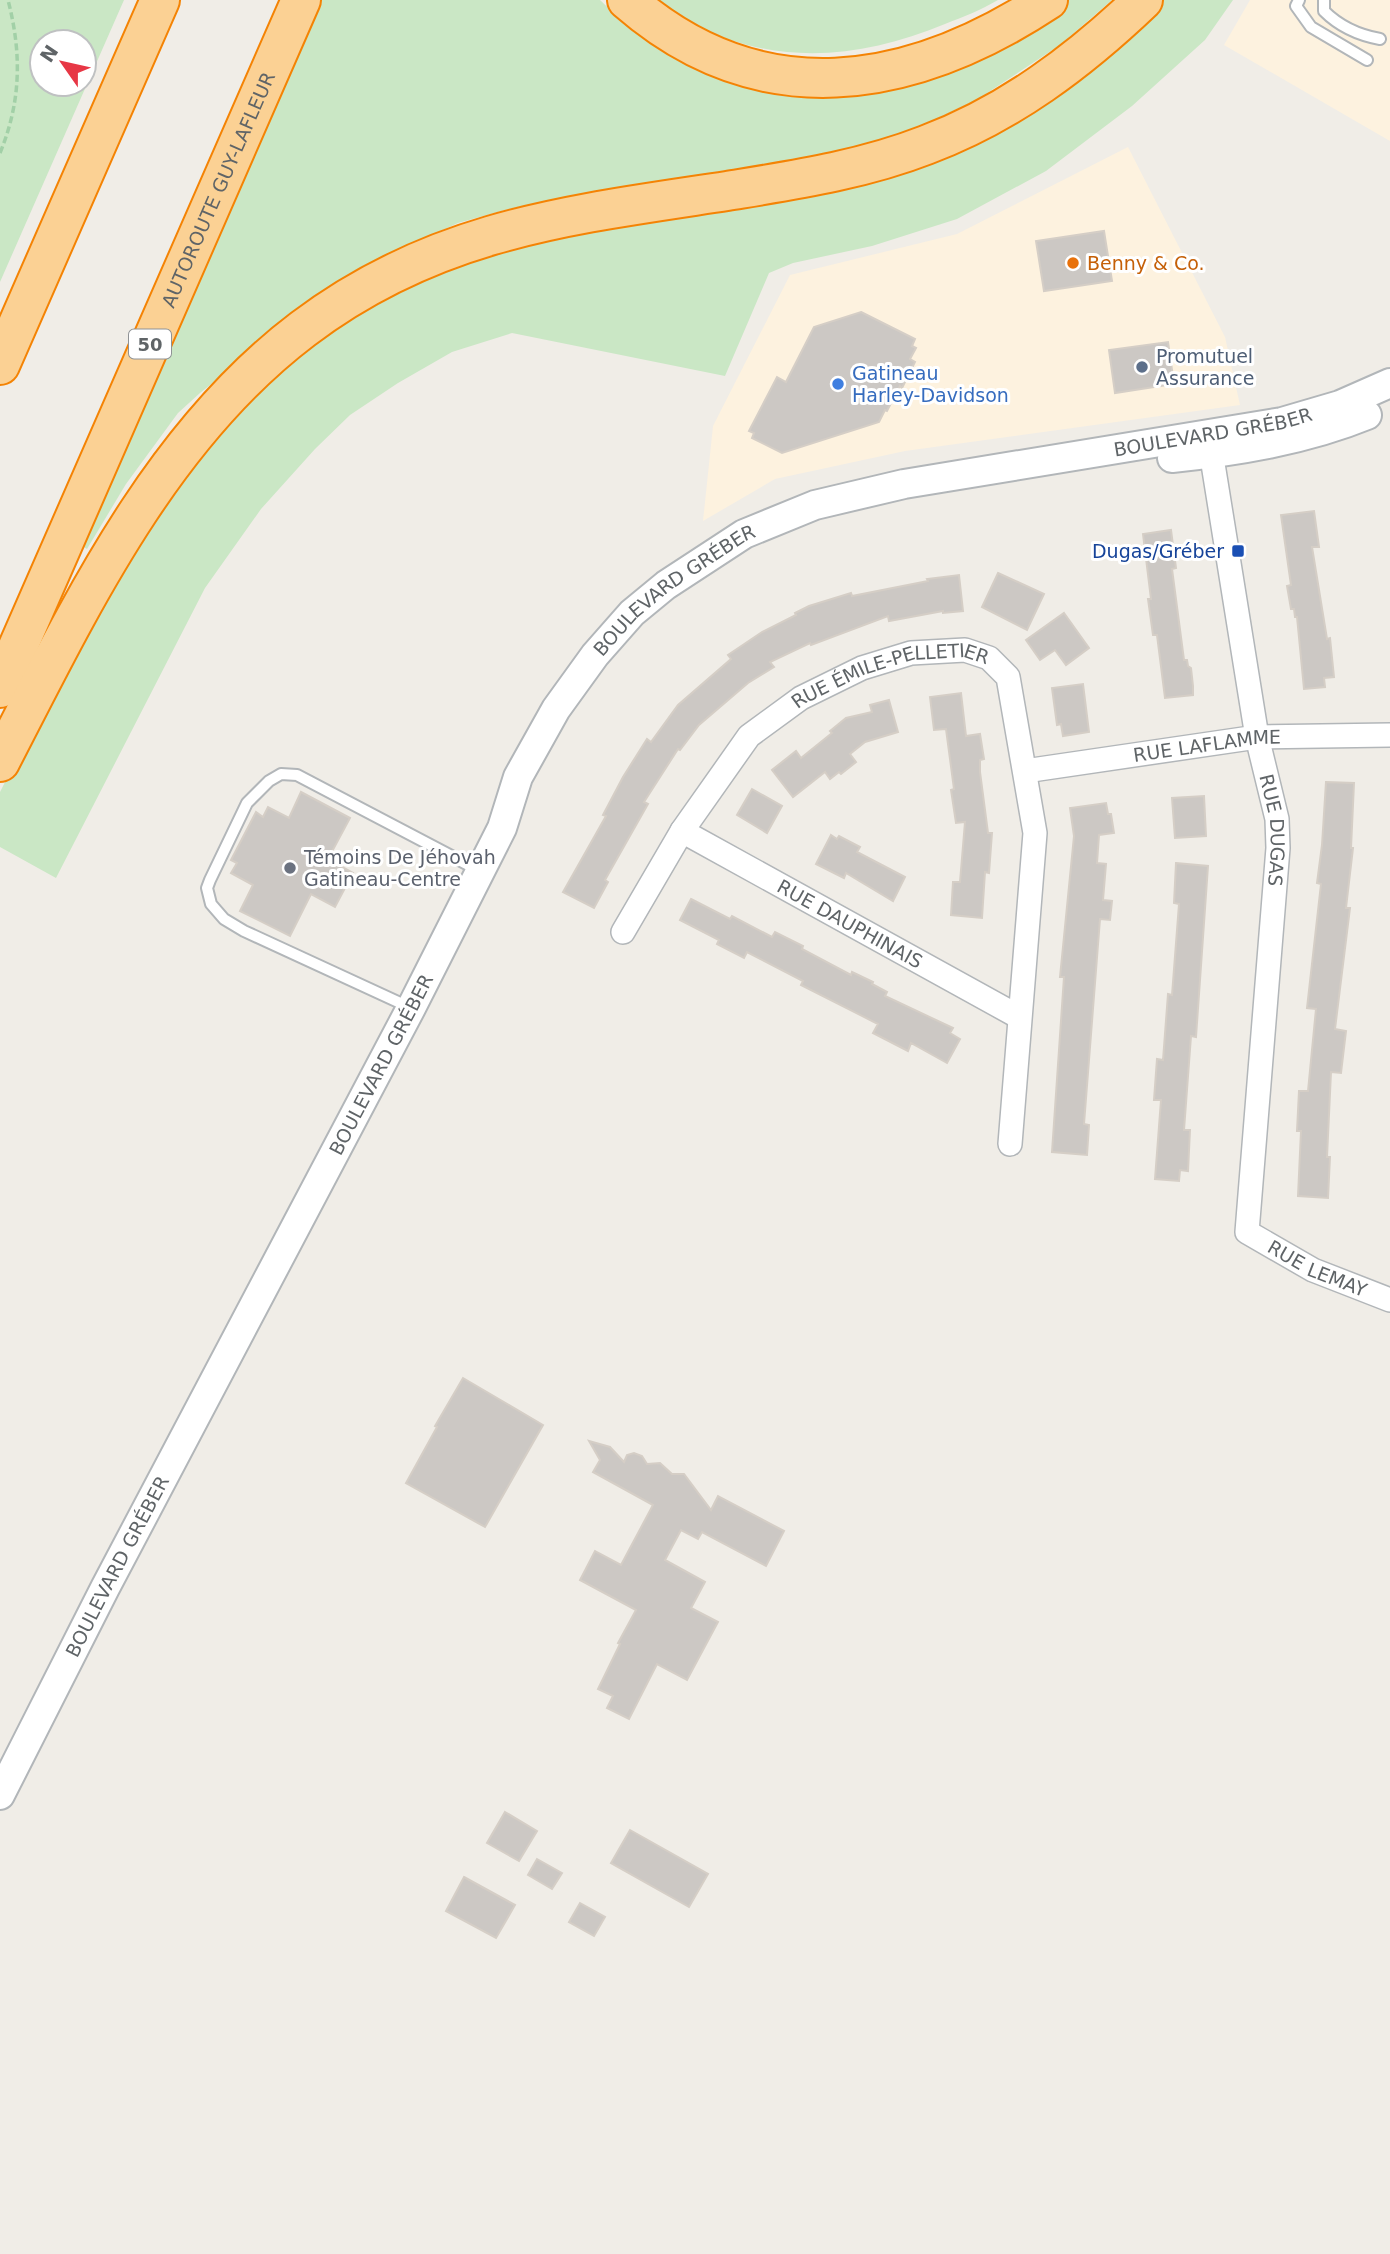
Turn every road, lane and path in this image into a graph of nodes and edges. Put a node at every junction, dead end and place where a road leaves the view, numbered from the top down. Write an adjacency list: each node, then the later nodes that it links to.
1 (8, 0): 11 (path)
2 (160, 0): 12 (highway)
3 (301, 0): 16 (highway, AUTOROUTE GUY-LAFLEUR / 50)
4 (627, 0): 5 (highway)
5 (1048, 0)
6 (1143, 0): 19 (highway)
7 (1299, 0): 10 (lane)
8 (1324, 0): 9 (lane)
9 (1380, 39)
10 (1367, 60)
11 (0, 153)
12 (0, 365)
13 (1390, 383): 15 (street, BOULEVARD GRÉBER)
14 (1390, 404): 15 (street, BOULEVARD GRÉBER)
15 (1210, 444): 18 (street, RUE DUGAS); 22 (street, BOULEVARD GRÉBER)
16 (0, 688)
17 (1390, 735): 18 (street, RUE LAFLAMME)
18 (1257, 737): 20 (street, RUE LAFLAMME); 27 (street, RUE DUGAS)
19 (0, 762)
20 (1025, 771): 21 (street, RUE ÉMILE-PELLETIER); 25 (street, RUE ÉMILE-PELLETIER)
21 (682, 831): 23 (street, RUE ÉMILE-PELLETIER); 25 (street, RUE DAUPHINAIS)
22 (480, 871): 24 (street, BOULEVARD GRÉBER); 24 (lane)
23 (623, 932)
24 (411, 1008): 29 (street, BOULEVARD GRÉBER)
25 (1019, 1017): 26 (street, RUE ÉMILE-PELLETIER)
26 (1010, 1144)
27 (1247, 1232): 28 (street, RUE LEMAY)
28 (1390, 1300)
29 (0, 1796)

